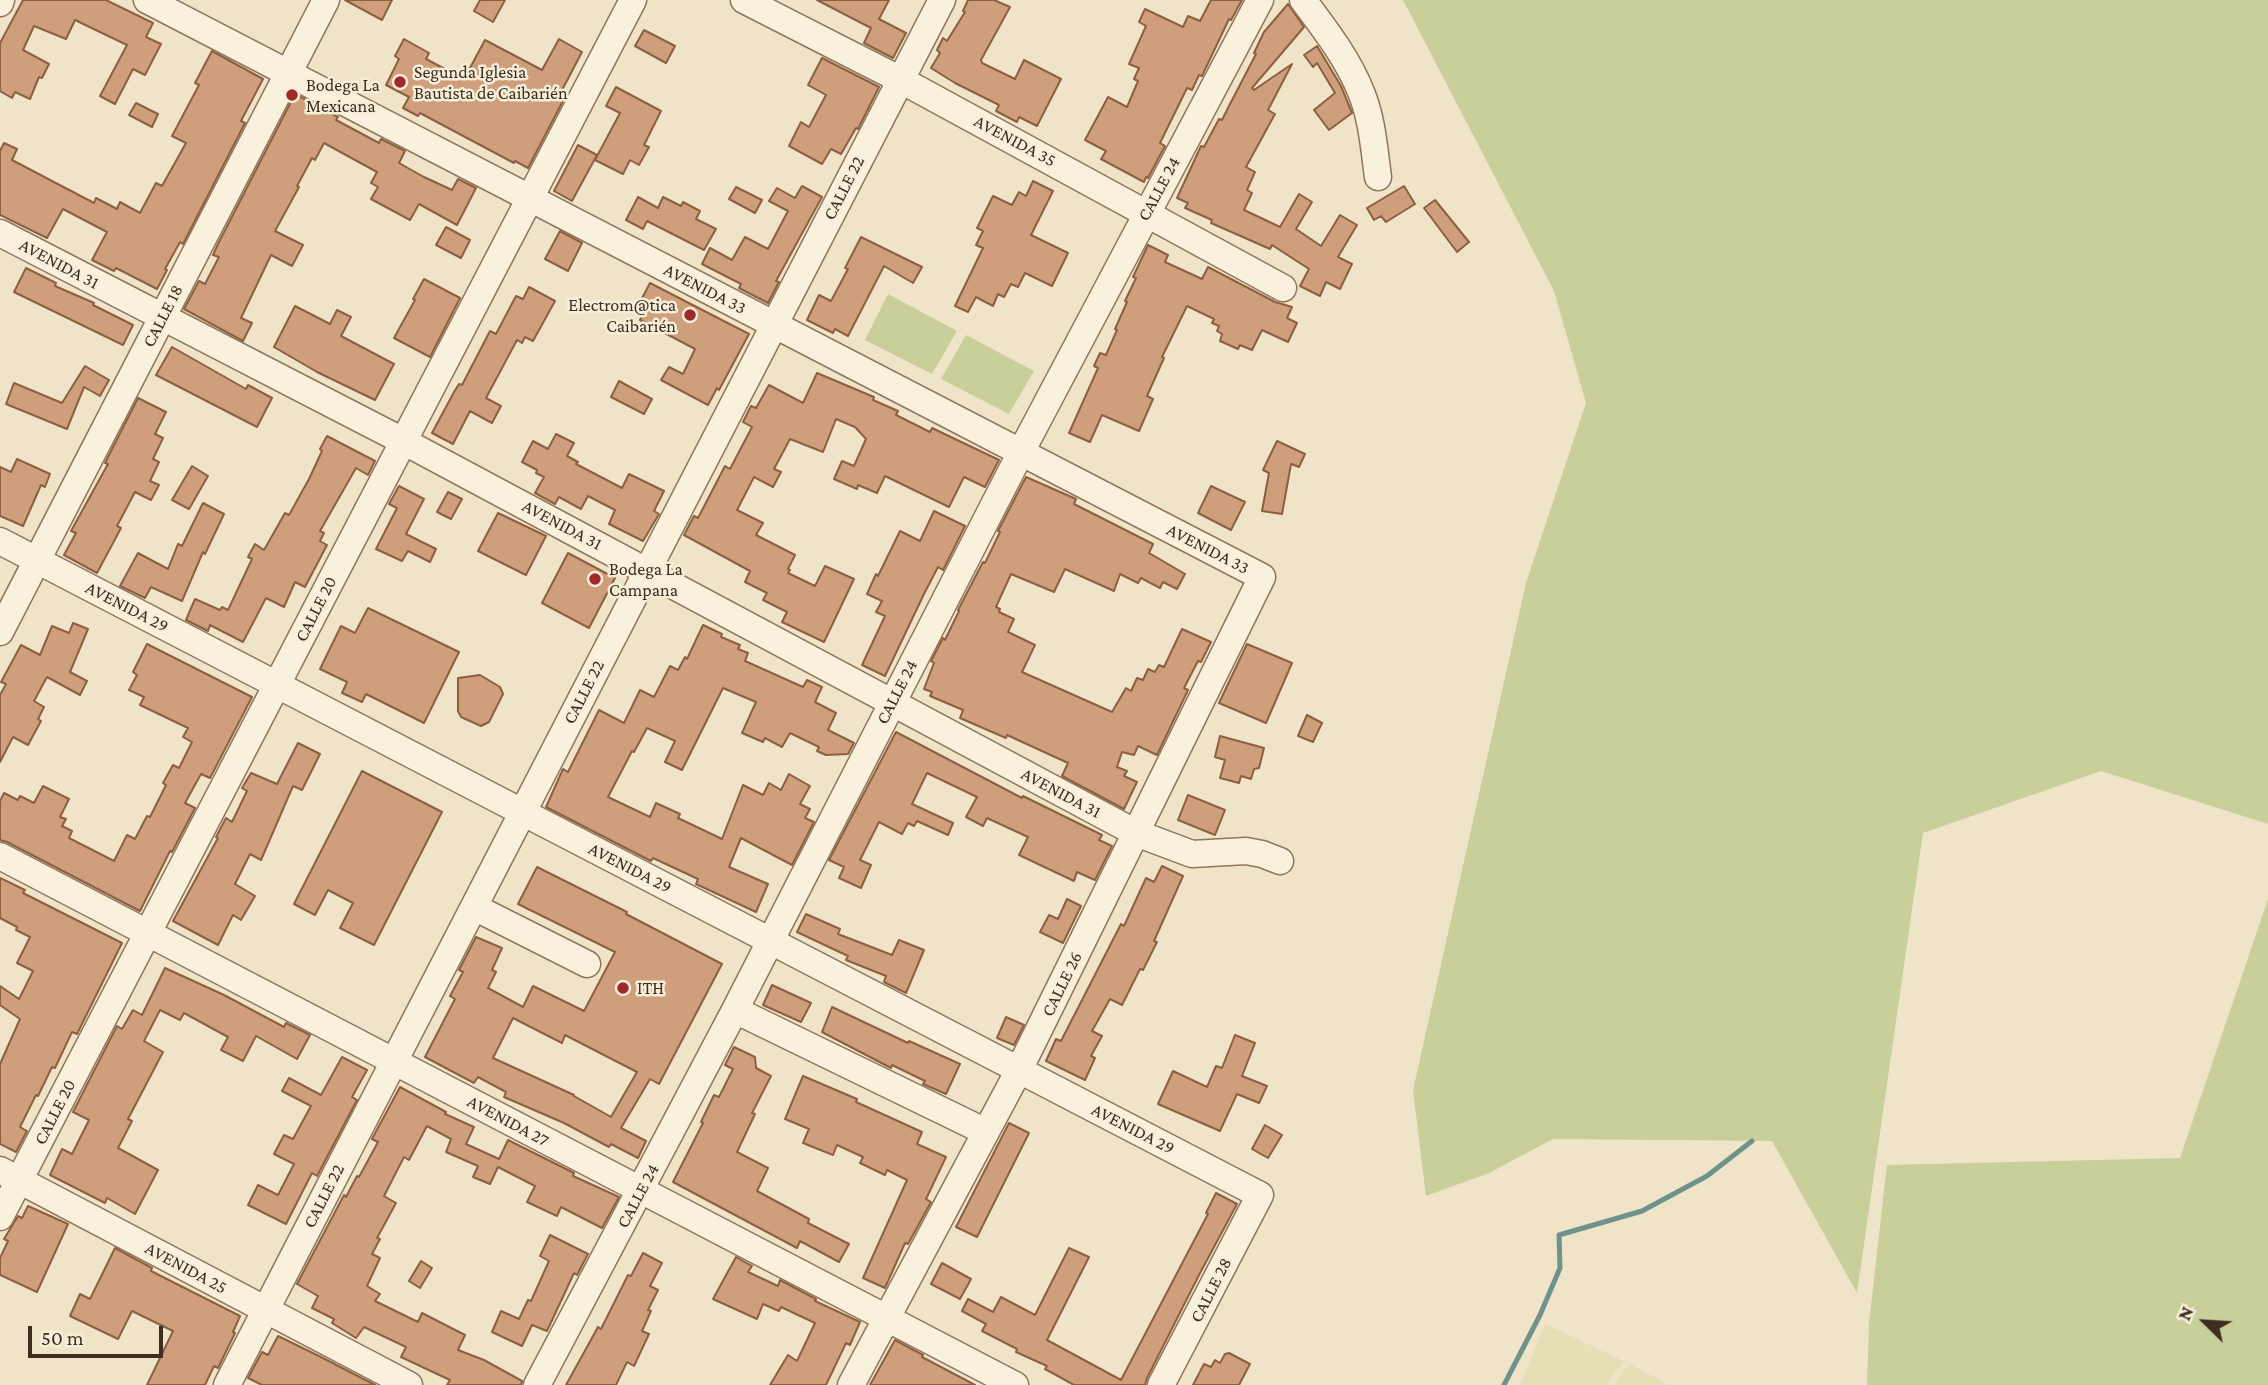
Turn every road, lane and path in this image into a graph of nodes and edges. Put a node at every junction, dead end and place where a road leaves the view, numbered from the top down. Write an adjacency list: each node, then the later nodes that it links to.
1 (147, 0): 8 (street, AVENIDA 33)
2 (326, 0): 8 (street, CALLE 18)
3 (633, 0): 11 (street, CALLE 20)
4 (744, 0): 9 (street, AVENIDA 35)
5 (942, 0): 9 (street, CALLE 22)
6 (1260, 0): 12 (street, CALLE 24)
7 (1303, 0): 10 (street)
8 (288, 73): 11 (street, AVENIDA 33); 15 (street, CALLE 18)
9 (901, 80): 12 (street, AVENIDA 35); 16 (street, CALLE 22)
10 (1378, 177)
11 (529, 198): 16 (street, AVENIDA 33); 17 (street, CALLE 20)
12 (1147, 212): 14 (street, AVENIDA 35); 18 (street, CALLE 24)
13 (0, 233): 15 (street, AVENIDA 31)
14 (1283, 288)
15 (162, 318): 17 (street, AVENIDA 31); 20 (street, CALLE 18)
16 (774, 324): 18 (street, AVENIDA 33); 21 (street, CALLE 22)
17 (403, 441): 21 (street, AVENIDA 31); 24 (street, CALLE 20)
18 (1021, 452): 22 (street, AVENIDA 33); 25 (street, CALLE 24)
19 (0, 541): 20 (street, AVENIDA 29)
20 (37, 560): 23 (street, CALLE 18); 24 (street, AVENIDA 29)
21 (647, 570): 25 (street, AVENIDA 31); 26 (street, CALLE 22)
22 (1262, 577): 27 (street, CALLE 26)
23 (0, 632)
24 (276, 685): 26 (street, AVENIDA 29); 31 (street, CALLE 20)
25 (892, 703): 27 (street, AVENIDA 31); 32 (street, CALLE 24)
26 (523, 812): 30 (street, CALLE 22); 32 (street, AVENIDA 29)
27 (1136, 833): 29 (street, AVENIDA 31); 36 (street, CALLE 26)
28 (0, 856): 31 (street, AVENIDA 27)
29 (1280, 861)
30 (474, 906): 33 (street); 35 (street, CALLE 22)
31 (148, 933): 35 (street, AVENIDA 27); 38 (street, CALLE 20)
32 (771, 941): 34 (street, CALLE 24); 36 (street, AVENIDA 29)
33 (587, 964)
34 (735, 1010): 37 (street); 39 (street, CALLE 24)
35 (394, 1062): 39 (street, AVENIDA 27); 42 (street, CALLE 22)
36 (1019, 1070): 37 (street, CALLE 26); 40 (street, AVENIDA 29)
37 (986, 1132): 43 (street, CALLE 26)
38 (10, 1175): 41 (street, CALLE 20); 42 (street, AVENIDA 25)
39 (641, 1190): 43 (street, AVENIDA 27); 46 (street, CALLE 24)
40 (1260, 1195): 49 (street, CALLE 28)
41 (0, 1217)
42 (265, 1311): 44 (street, CALLE 22); 45 (street, AVENIDA 25)
43 (886, 1318): 47 (street, CALLE 26); 48 (street, AVENIDA 27)
44 (227, 1385)
45 (410, 1385)
46 (537, 1385)
47 (851, 1385)
48 (1015, 1385)
49 (1161, 1385)

